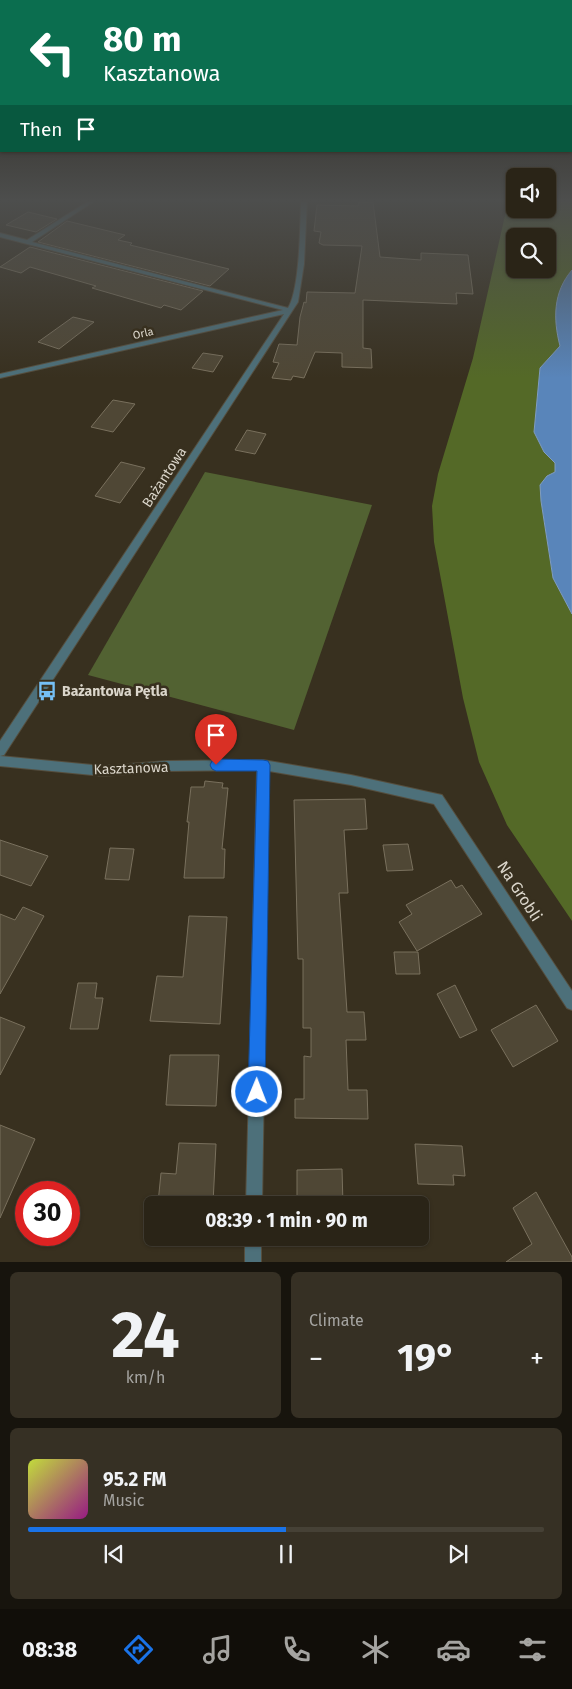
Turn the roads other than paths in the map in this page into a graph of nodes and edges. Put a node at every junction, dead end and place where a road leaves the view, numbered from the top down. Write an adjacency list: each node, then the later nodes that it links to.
1 (101, 261): 3 (street)
2 (300, 261): 3 (street, Bażantowa)
3 (290, 310): 4 (street, Orla); 5 (street, Bażantowa)
4 (0, 376)
5 (0, 751)
6 (0, 761): 7 (street, Kasztanowa)
7 (263, 765): 8 (street, Kasztanowa); 10 (street)
8 (438, 799): 9 (street, Na Grobli)
9 (572, 1003)
10 (254, 1196)
11 (253, 1246): 12 (street)
12 (253, 1262)

